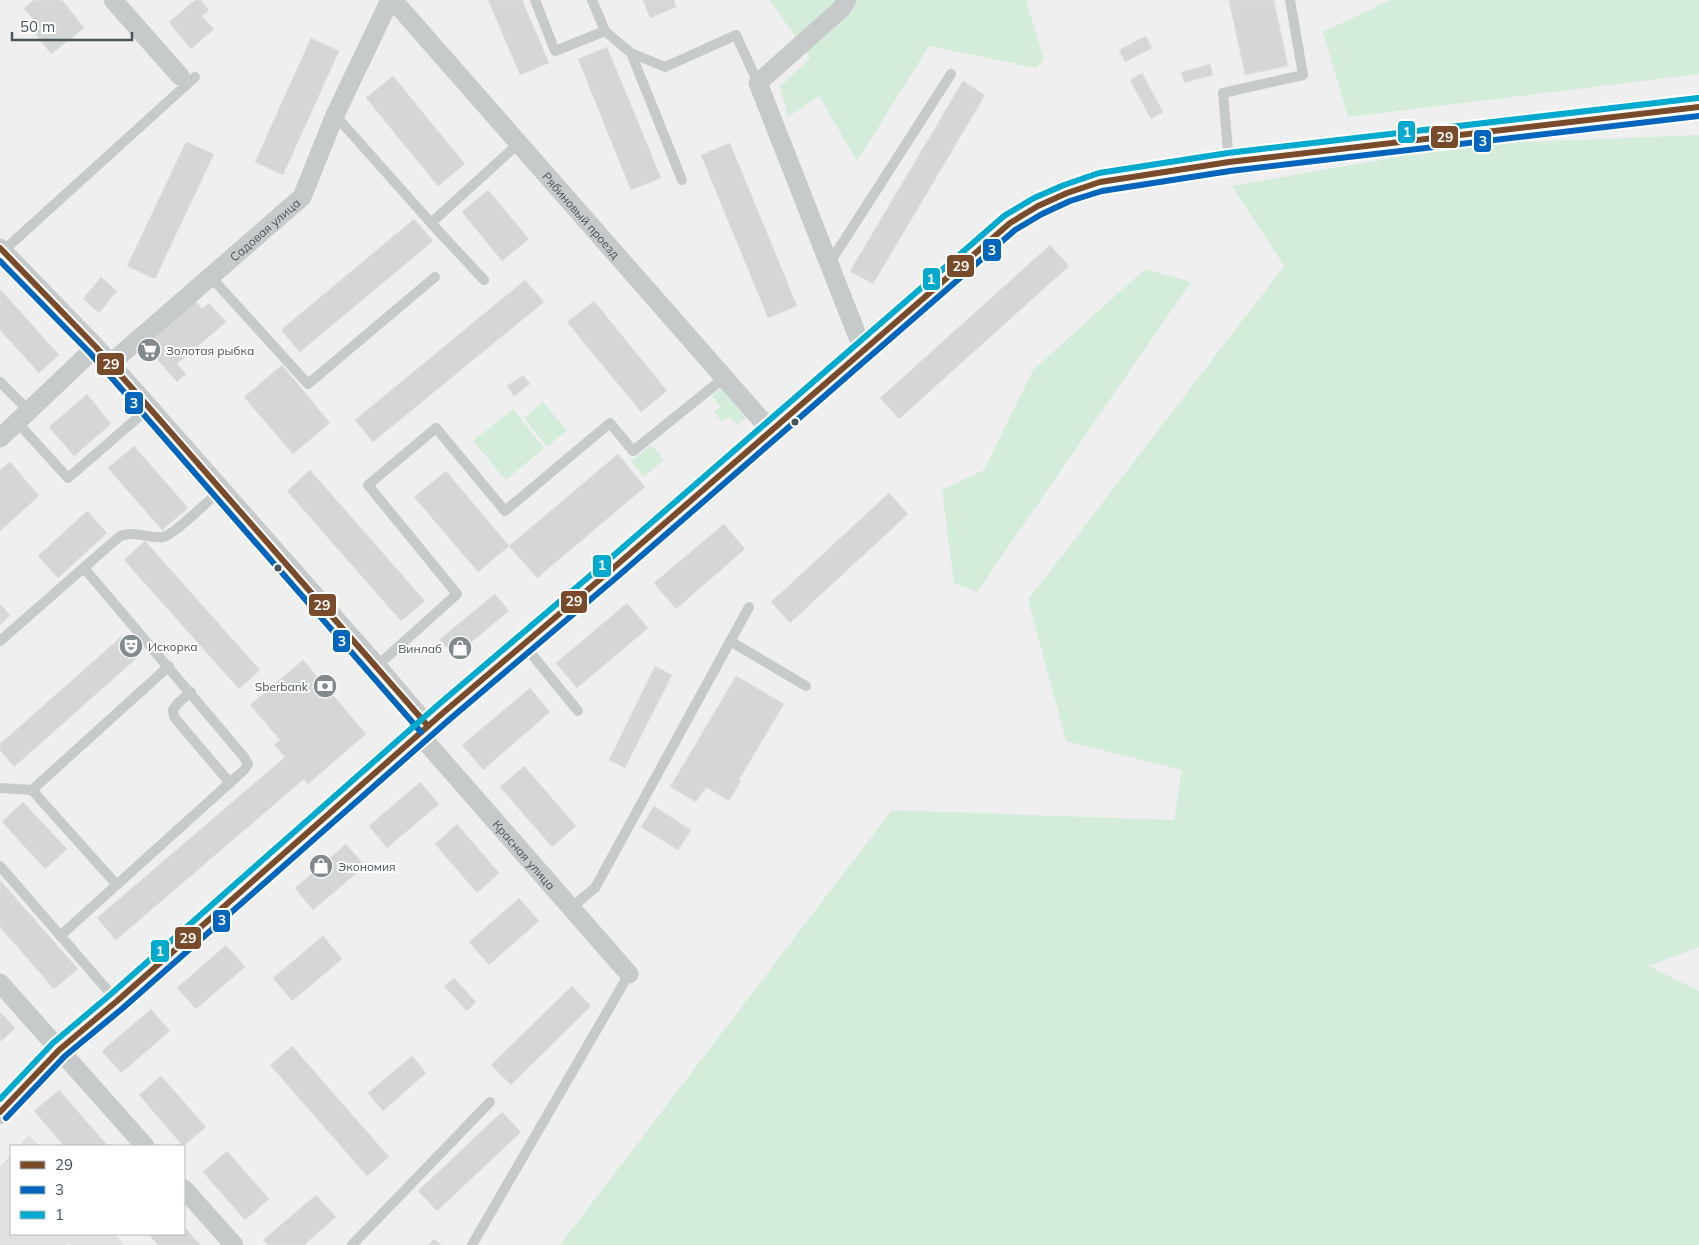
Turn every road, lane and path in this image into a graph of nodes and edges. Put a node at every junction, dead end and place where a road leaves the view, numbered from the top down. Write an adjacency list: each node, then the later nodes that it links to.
1 (113, 0): 10 (street)
2 (392, 0): 13 (street, Садовая улица); 14 (street, Рябиновый проезд)
3 (535, 0): 7 (lane)
4 (592, 0): 7 (lane)
5 (847, 0): 11 (street)
6 (1290, 0): 15 (lane)
7 (605, 31): 8 (lane)
8 (631, 53): 11 (lane); 16 (lane)
9 (951, 74): 19 (lane)
10 (188, 77): 18 (lane)
11 (758, 83): 19 (street)
12 (1699, 107): 15 (street)
13 (335, 115): 17 (lane); 20 (street, Садовая улица)
14 (519, 143): 17 (lane); 26 (street, Рябиновый проезд)
15 (1229, 162): 24 (street)
16 (682, 180)
17 (431, 222): 22 (lane)
18 (2, 250): 23 (street, Красная улица)
19 (829, 264): 24 (street)
20 (210, 276): 21 (lane); 25 (street, Садовая улица)
21 (435, 277)
22 (484, 280)
23 (96, 347): 25 (street, Красная улица); 29 (street)
24 (863, 350): 30 (street)
25 (110, 364): 28 (street, Красная улица)
26 (725, 377): 30 (street, Рябиновый проезд); 39 (lane)
27 (0, 382): 29 (lane)
28 (149, 408): 29 (lane); 32 (street, Красная улица)
29 (23, 417): 31 (street)
30 (771, 430): 37 (street)
31 (0, 438)
32 (222, 489): 33 (lane); 39 (street, Красная улица)
33 (84, 568): 35 (lane); 38 (lane)
34 (749, 607): 36 (lane)
35 (0, 641)
36 (730, 641): 40 (lane); 49 (lane)
37 (524, 645): 42 (lane); 43 (street)
38 (169, 666): 41 (lane); 46 (lane)
39 (377, 666): 43 (street, Красная улица)
40 (806, 686)
41 (191, 692): 44 (lane); 44 (lane)
42 (578, 711)
43 (424, 730): 49 (street, Красная улица); 53 (street)
44 (230, 783): 48 (lane)
45 (0, 788): 46 (lane)
46 (32, 790): 48 (lane)
47 (0, 866): 50 (lane)
48 (116, 884): 50 (lane)
49 (572, 908): 51 (street, Красная улица)
50 (60, 936): 53 (lane)
51 (629, 974): 61 (lane)
52 (0, 983): 54 (street)
53 (117, 1002): 54 (street)
54 (59, 1050): 56 (street); 57 (street)
55 (490, 1102): 60 (lane)
56 (1, 1109)
57 (144, 1145)
58 (185, 1191): 59 (street)
59 (232, 1244)
60 (352, 1245)
61 (472, 1245)

